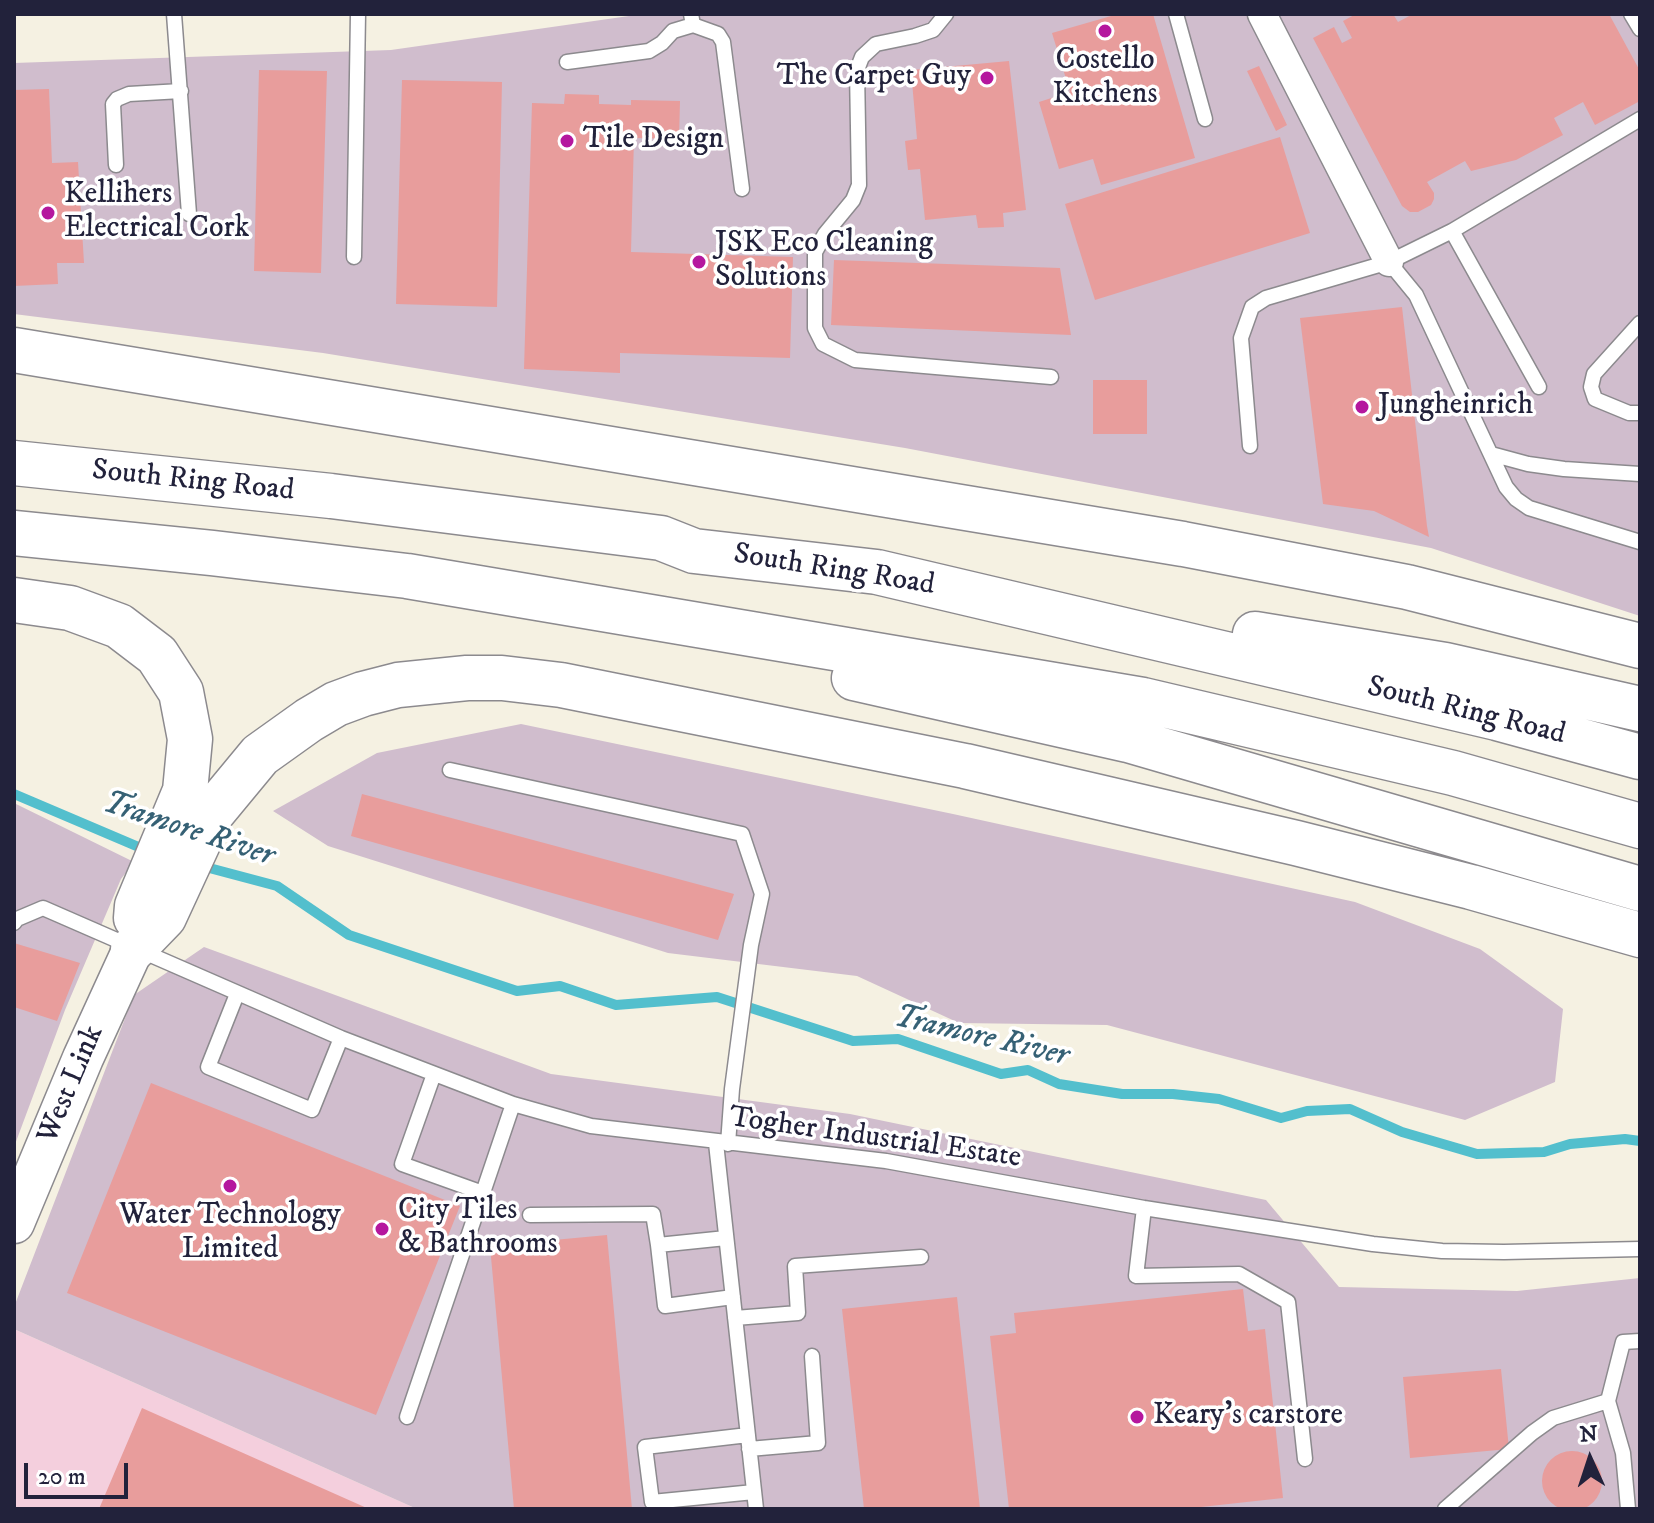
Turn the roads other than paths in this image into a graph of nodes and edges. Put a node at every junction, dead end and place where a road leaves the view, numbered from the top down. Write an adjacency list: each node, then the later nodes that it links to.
1 (174, 14): 10 (lane)
2 (358, 14): 17 (lane)
3 (946, 14): 21 (lane)
4 (1176, 14): 11 (lane)
5 (1262, 14): 18 (street)
6 (1631, 14): 8 (lane)
7 (692, 19): 9 (lane); 14 (lane)
8 (1640, 29)
9 (567, 62)
10 (181, 91): 13 (lane); 15 (lane)
11 (1205, 119)
12 (1640, 119): 16 (lane)
13 (116, 165)
14 (742, 189)
15 (189, 214)
16 (1452, 231): 18 (lane); 22 (lane)
17 (354, 257)
18 (1389, 262): 24 (lane); 25 (lane)
19 (1640, 323): 23 (lane)
20 (14, 350): 34 (highway)
21 (1051, 377)
22 (1539, 387)
23 (1640, 413)
24 (1250, 446)
25 (1491, 454): 27 (lane); 29 (lane)
26 (14, 463): 30 (highway, South Ring Road)
27 (1640, 474)
28 (14, 533): 31 (highway, South Ring Road)
29 (1640, 542)
30 (877, 572): 35 (highway); 36 (highway, South Ring Road)
31 (407, 576): 33 (highway, South Ring Road); 40 (highway)
32 (14, 600): 43 (highway)
33 (830, 646): 38 (highway, South Ring Road); 39 (highway)
34 (1640, 646)
35 (1640, 709)
36 (1640, 757)
37 (450, 770): 48 (lane)
38 (1640, 826)
39 (1640, 857)
40 (1640, 889)
41 (14, 923): 43 (lane, Togher Industrial Estate)
42 (1640, 935): 43 (highway)
43 (133, 949): 44 (lane, Togher Industrial Estate); 52 (street, West Link)
44 (237, 994): 45 (lane, Togher Industrial Estate); 45 (lane)
45 (341, 1038): 46 (lane, Togher Industrial Estate)
46 (434, 1074): 47 (lane, Togher Industrial Estate); 49 (lane)
47 (513, 1104): 48 (lane, Togher Industrial Estate); 49 (lane)
48 (722, 1144): 50 (lane, Togher Industrial Estate); 53 (lane)
49 (483, 1193): 62 (lane)
50 (1144, 1208): 55 (lane, Togher Industrial Estate); 64 (lane)
51 (530, 1215): 54 (lane)
52 (14, 1223)
53 (726, 1238): 54 (lane); 57 (lane)
54 (658, 1245): 57 (lane)
55 (1640, 1249)
56 (921, 1257): 58 (lane)
57 (733, 1297): 58 (lane)
58 (735, 1318): 63 (lane)
59 (1640, 1341): 61 (lane)
60 (812, 1356): 63 (lane)
61 (1608, 1401): 67 (lane); 68 (lane)
62 (407, 1417)
63 (748, 1442): 65 (lane); 65 (lane)
64 (1305, 1459)
65 (754, 1492): 66 (lane)
66 (756, 1509)
67 (1445, 1509)
68 (1628, 1509)

